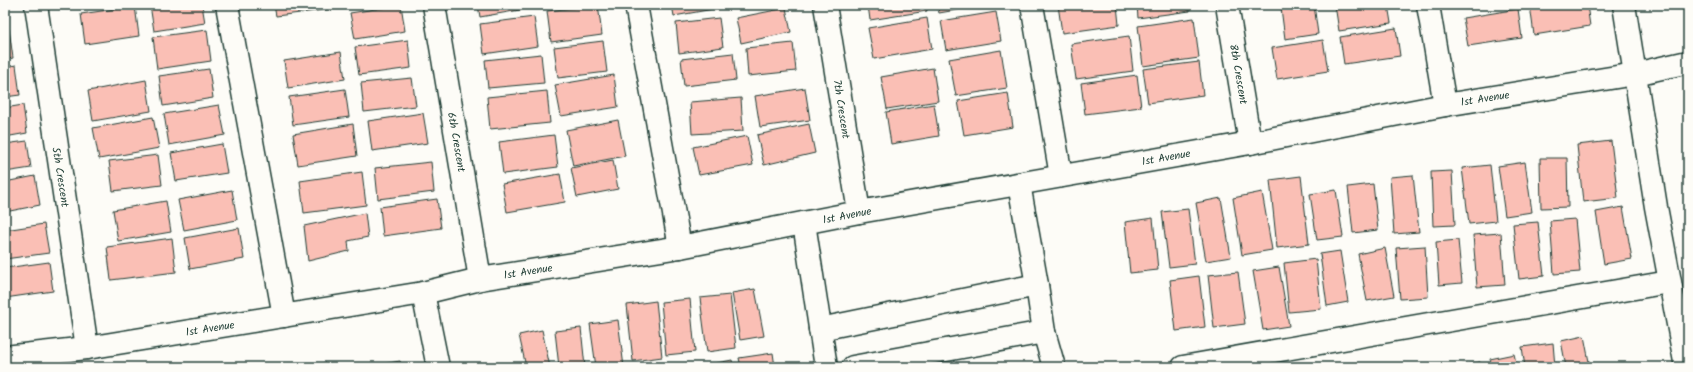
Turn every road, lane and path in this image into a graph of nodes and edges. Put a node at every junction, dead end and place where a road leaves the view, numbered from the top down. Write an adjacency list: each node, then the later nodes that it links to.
1 (36, 5): 26 (street, 5th Crescent)
2 (227, 5): 23 (street)
3 (434, 5): 19 (street, 6th Crescent)
4 (636, 5): 18 (street)
5 (825, 5): 16 (street, 7th Crescent)
6 (1032, 5): 14 (street)
7 (1227, 5): 13 (street, 8th Crescent)
8 (1428, 5): 12 (street)
9 (1624, 5): 11 (street)
10 (1688, 62): 11 (street, 1st Avenue)
11 (1635, 74): 12 (street, 1st Avenue); 20 (street)
12 (1446, 105): 13 (street, 1st Avenue)
13 (1250, 143): 14 (street, 1st Avenue)
14 (1061, 176): 15 (street, 1st Avenue)
15 (1019, 184): 16 (street, 1st Avenue); 21 (street)
16 (859, 212): 17 (street, 1st Avenue)
17 (804, 223): 18 (street, 1st Avenue); 24 (street)
18 (680, 247): 19 (street, 1st Avenue)
19 (480, 279): 22 (street, 1st Avenue)
20 (1669, 282): 32 (street); 33 (street)
21 (1037, 285): 24 (street); 25 (street)
22 (423, 293): 23 (street, 1st Avenue); 28 (street)
23 (284, 316): 26 (street, 1st Avenue)
24 (820, 329): 29 (street)
25 (1044, 332): 30 (street); 31 (street)
26 (87, 348): 27 (street, 1st Avenue)
27 (5, 357)
28 (438, 367)
29 (826, 367)
30 (853, 367)
31 (1054, 367)
32 (1183, 367)
33 (1686, 367)

